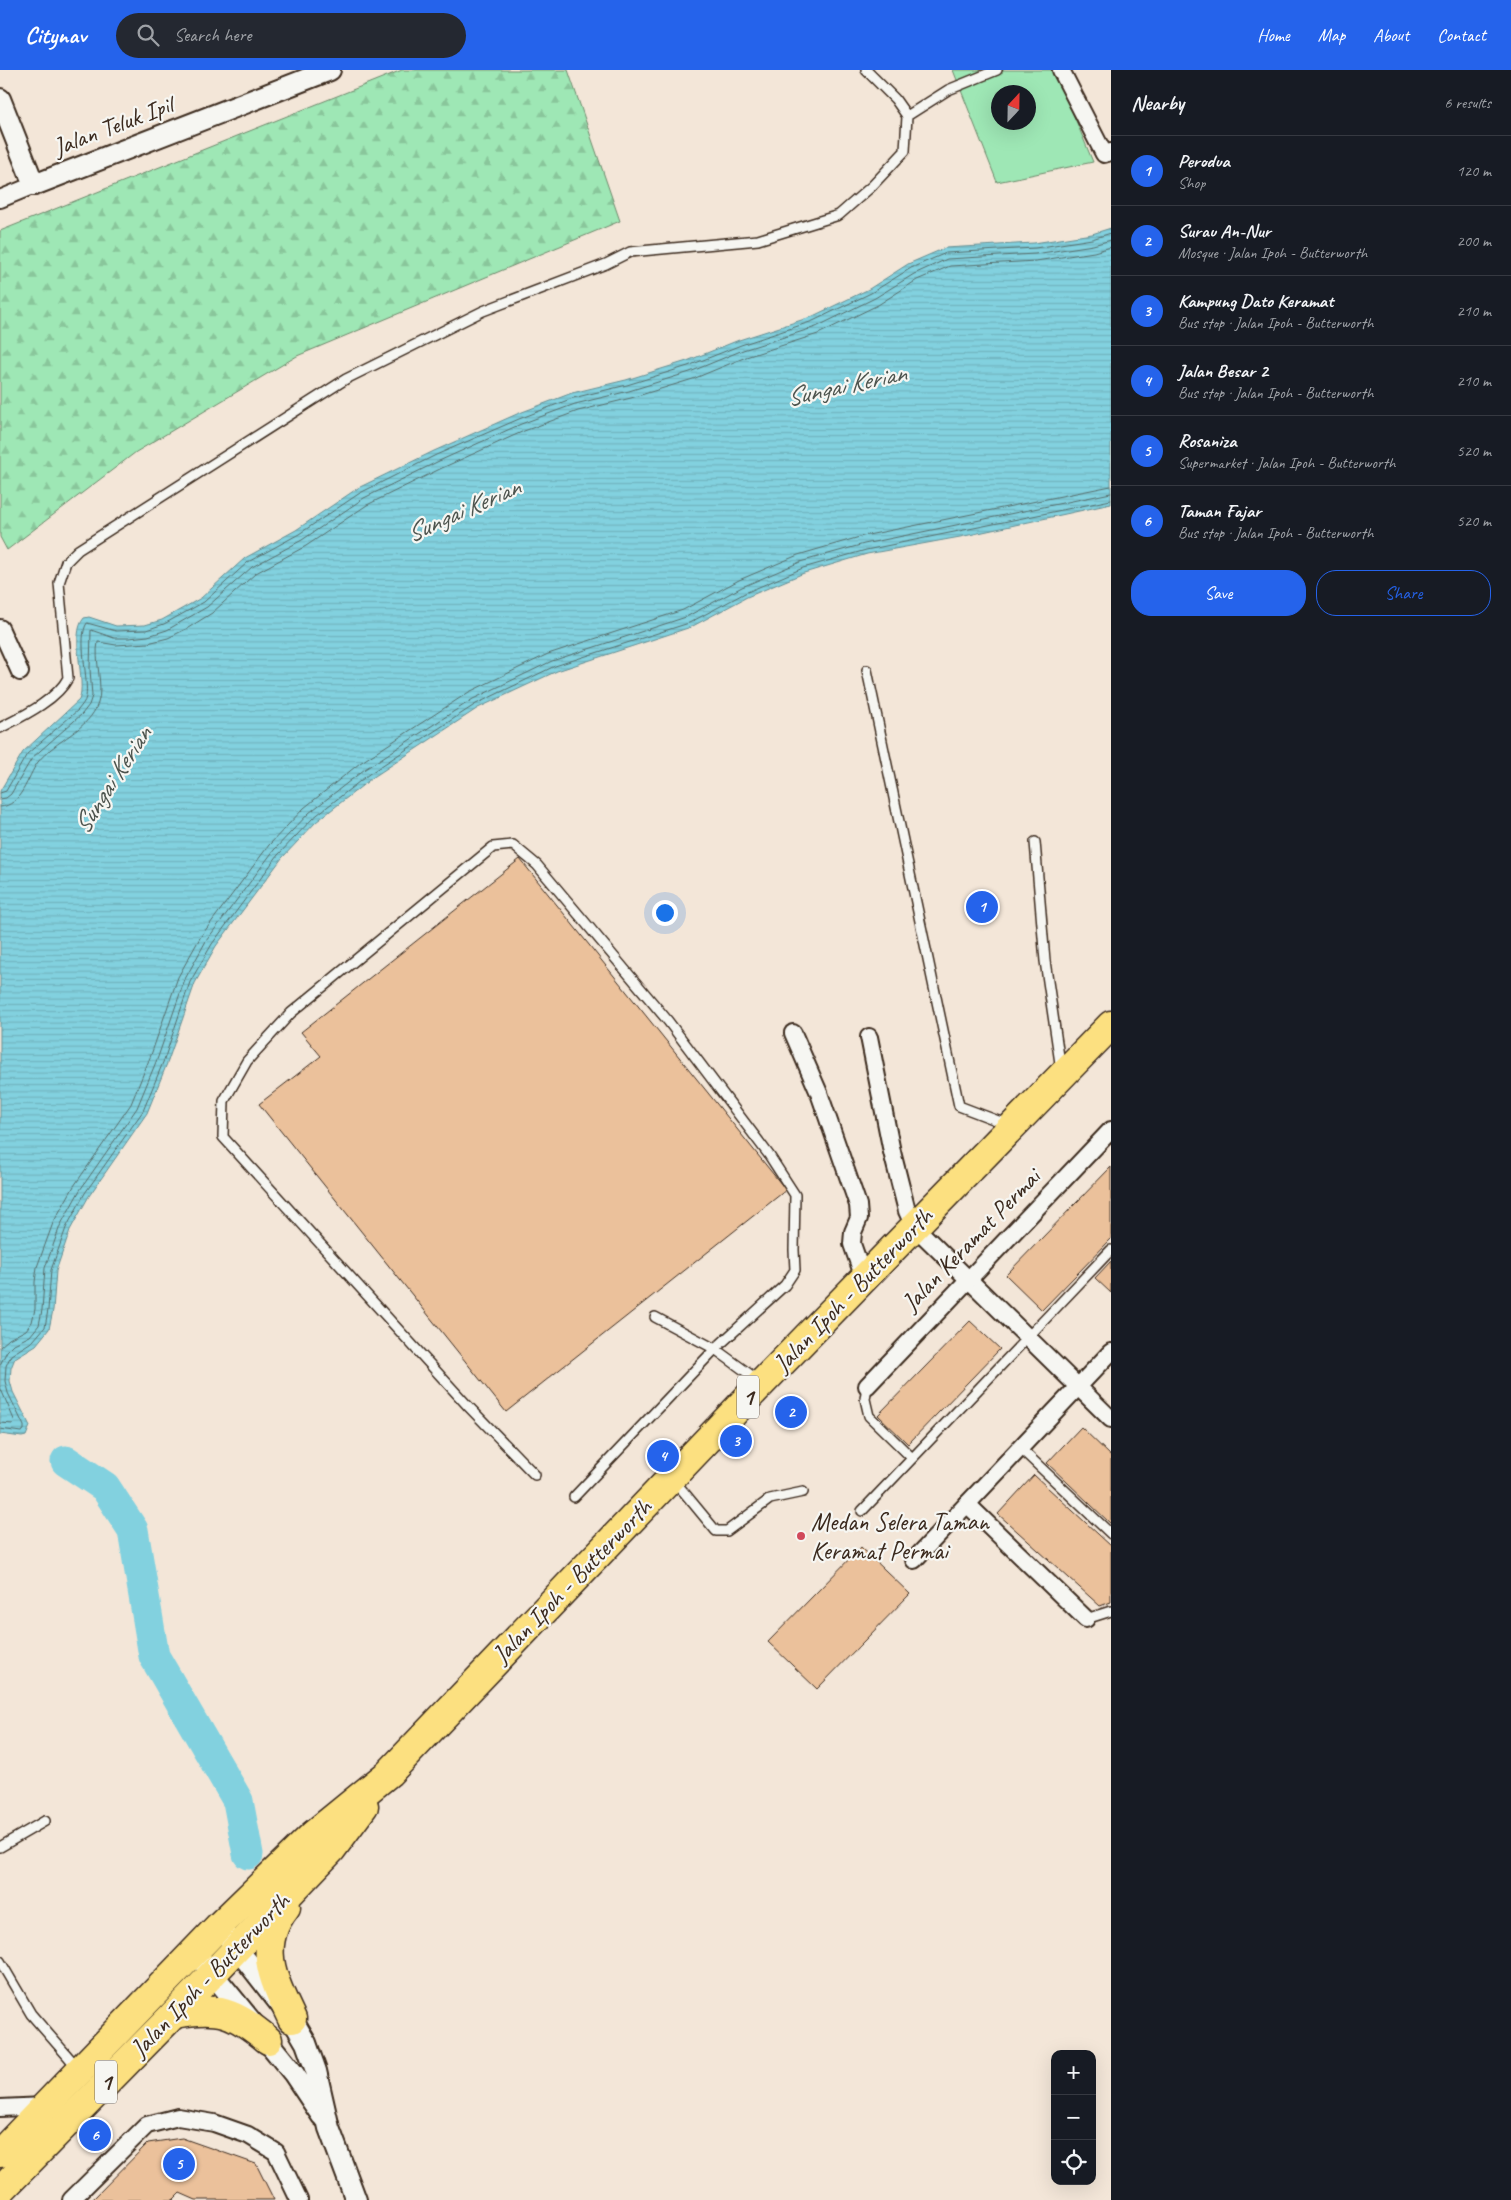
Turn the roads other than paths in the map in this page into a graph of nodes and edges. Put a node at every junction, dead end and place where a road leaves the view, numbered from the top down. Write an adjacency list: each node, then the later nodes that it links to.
1 (330, 70): 8 (street, Jalan Teluk Ipil)
2 (866, 70): 6 (lane)
3 (997, 70): 6 (lane)
4 (1061, 70): 7 (street)
5 (0, 99): 8 (street)
6 (906, 116): 13 (lane)
7 (1111, 152)
8 (34, 185): 9 (street, Jalan Teluk Ipil)
9 (0, 199)
10 (0, 628): 12 (street)
11 (867, 670): 19 (lane)
12 (20, 672)
13 (0, 728)
14 (1035, 842): 18 (lane)
15 (1111, 1025): 18 (highway, Jalan Ipoh - Butterworth / 1)
16 (793, 1033): 23 (street)
17 (869, 1037): 21 (street)
18 (1062, 1075): 19 (highway, Jalan Ipoh - Butterworth / 1)
19 (1012, 1126): 21 (highway, Jalan Ipoh - Butterworth / 1)
20 (1111, 1130): 24 (street, Jalan Keramat Permai)
21 (914, 1226): 23 (highway, Jalan Ipoh - Butterworth / 1); 24 (street)
22 (1111, 1250): 26 (lane)
23 (864, 1278): 29 (highway, Jalan Ipoh - Butterworth / 1)
24 (968, 1279): 26 (street); 30 (street, Jalan Keramat Permai)
25 (655, 1317): 27 (lane)
26 (1028, 1337): 31 (street); 34 (lane)
27 (715, 1349): 29 (lane); 35 (lane); 38 (lane)
28 (1111, 1352): 31 (street)
29 (762, 1383): 36 (highway, Jalan Ipoh - Butterworth / 1)
30 (867, 1386): 34 (lane)
31 (1078, 1387): 32 (street); 33 (street)
32 (1111, 1419)
33 (1020, 1448): 39 (street); 41 (lane)
34 (912, 1458): 40 (lane)
35 (536, 1475)
36 (672, 1477): 37 (lane); 45 (highway, Jalan Ipoh - Butterworth / 1)
37 (803, 1492)
38 (574, 1496)
39 (967, 1504): 42 (street); 44 (street)
40 (862, 1511)
41 (1111, 1534)
42 (914, 1560)
43 (1111, 1611): 44 (lane)
44 (1086, 1619)
45 (389, 1773): 48 (highway, Jalan Ipoh - Butterworth / 1); 49 (highway, Jalan Ipoh - Butterworth / 1)
46 (45, 1822): 47 (lane)
47 (0, 1847)
48 (332, 1849): 50 (highway, Jalan Ipoh - Butterworth / 1); 55 (highway)
49 (219, 1926): 50 (street); 51 (highway, Jalan Ipoh - Butterworth / 1)
50 (236, 1947): 53 (highway, Jalan Ipoh - Butterworth / 1); 55 (street)
51 (194, 1952): 53 (street); 57 (highway, Jalan Ipoh - Butterworth / 1)
52 (0, 1961): 57 (lane)
53 (212, 1974): 54 (highway, Jalan Ipoh - Butterworth / 1); 56 (street)
54 (174, 2014): 56 (highway); 62 (highway, Jalan Ipoh - Butterworth / 1)
55 (292, 2019): 60 (street)
56 (268, 2040): 60 (street)
57 (80, 2070): 58 (highway, Jalan Ipoh - Butterworth / 1)
58 (45, 2106): 59 (street); 61 (highway, Jalan Ipoh - Butterworth / 1)
59 (0, 2108)
60 (330, 2128): 65 (street)
61 (0, 2153)
62 (0, 2191)
63 (71, 2200): 64 (street)
64 (299, 2200)
65 (356, 2200)

